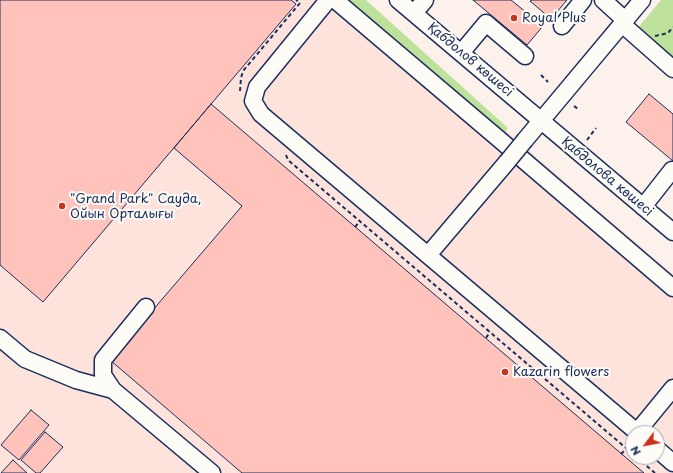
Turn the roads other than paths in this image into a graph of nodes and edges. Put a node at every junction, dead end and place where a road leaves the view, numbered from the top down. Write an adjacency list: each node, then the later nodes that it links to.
1 (328, 0): 18 (street)
2 (335, 0): 19 (street)
3 (398, 0): 8 (street, Қабдолов көшесі)
4 (425, 0): 8 (street)
5 (583, 0): 10 (street)
6 (603, 0): 9 (street)
7 (642, 0): 9 (street)
8 (414, 13): 11 (street, Қабдолов көшесі)
9 (623, 22): 13 (street); 14 (street)
10 (562, 26)
11 (461, 53): 12 (street); 14 (street, Қабдолов көшесі)
12 (525, 56)
13 (673, 69)
14 (541, 121): 16 (street, Қабдолова көшесі); 18 (street, bridge)
15 (673, 170): 16 (street)
16 (643, 207): 17 (street, Қабдолова көшесі)
17 (673, 232)
18 (428, 255): 24 (street)
19 (673, 288)
20 (146, 307): 23 (street)
21 (0, 338): 23 (street)
22 (673, 388): 25 (street)
23 (113, 390): 28 (street)
24 (630, 425)
25 (644, 425)
26 (665, 456): 27 (street)
27 (673, 463)
28 (212, 473)

